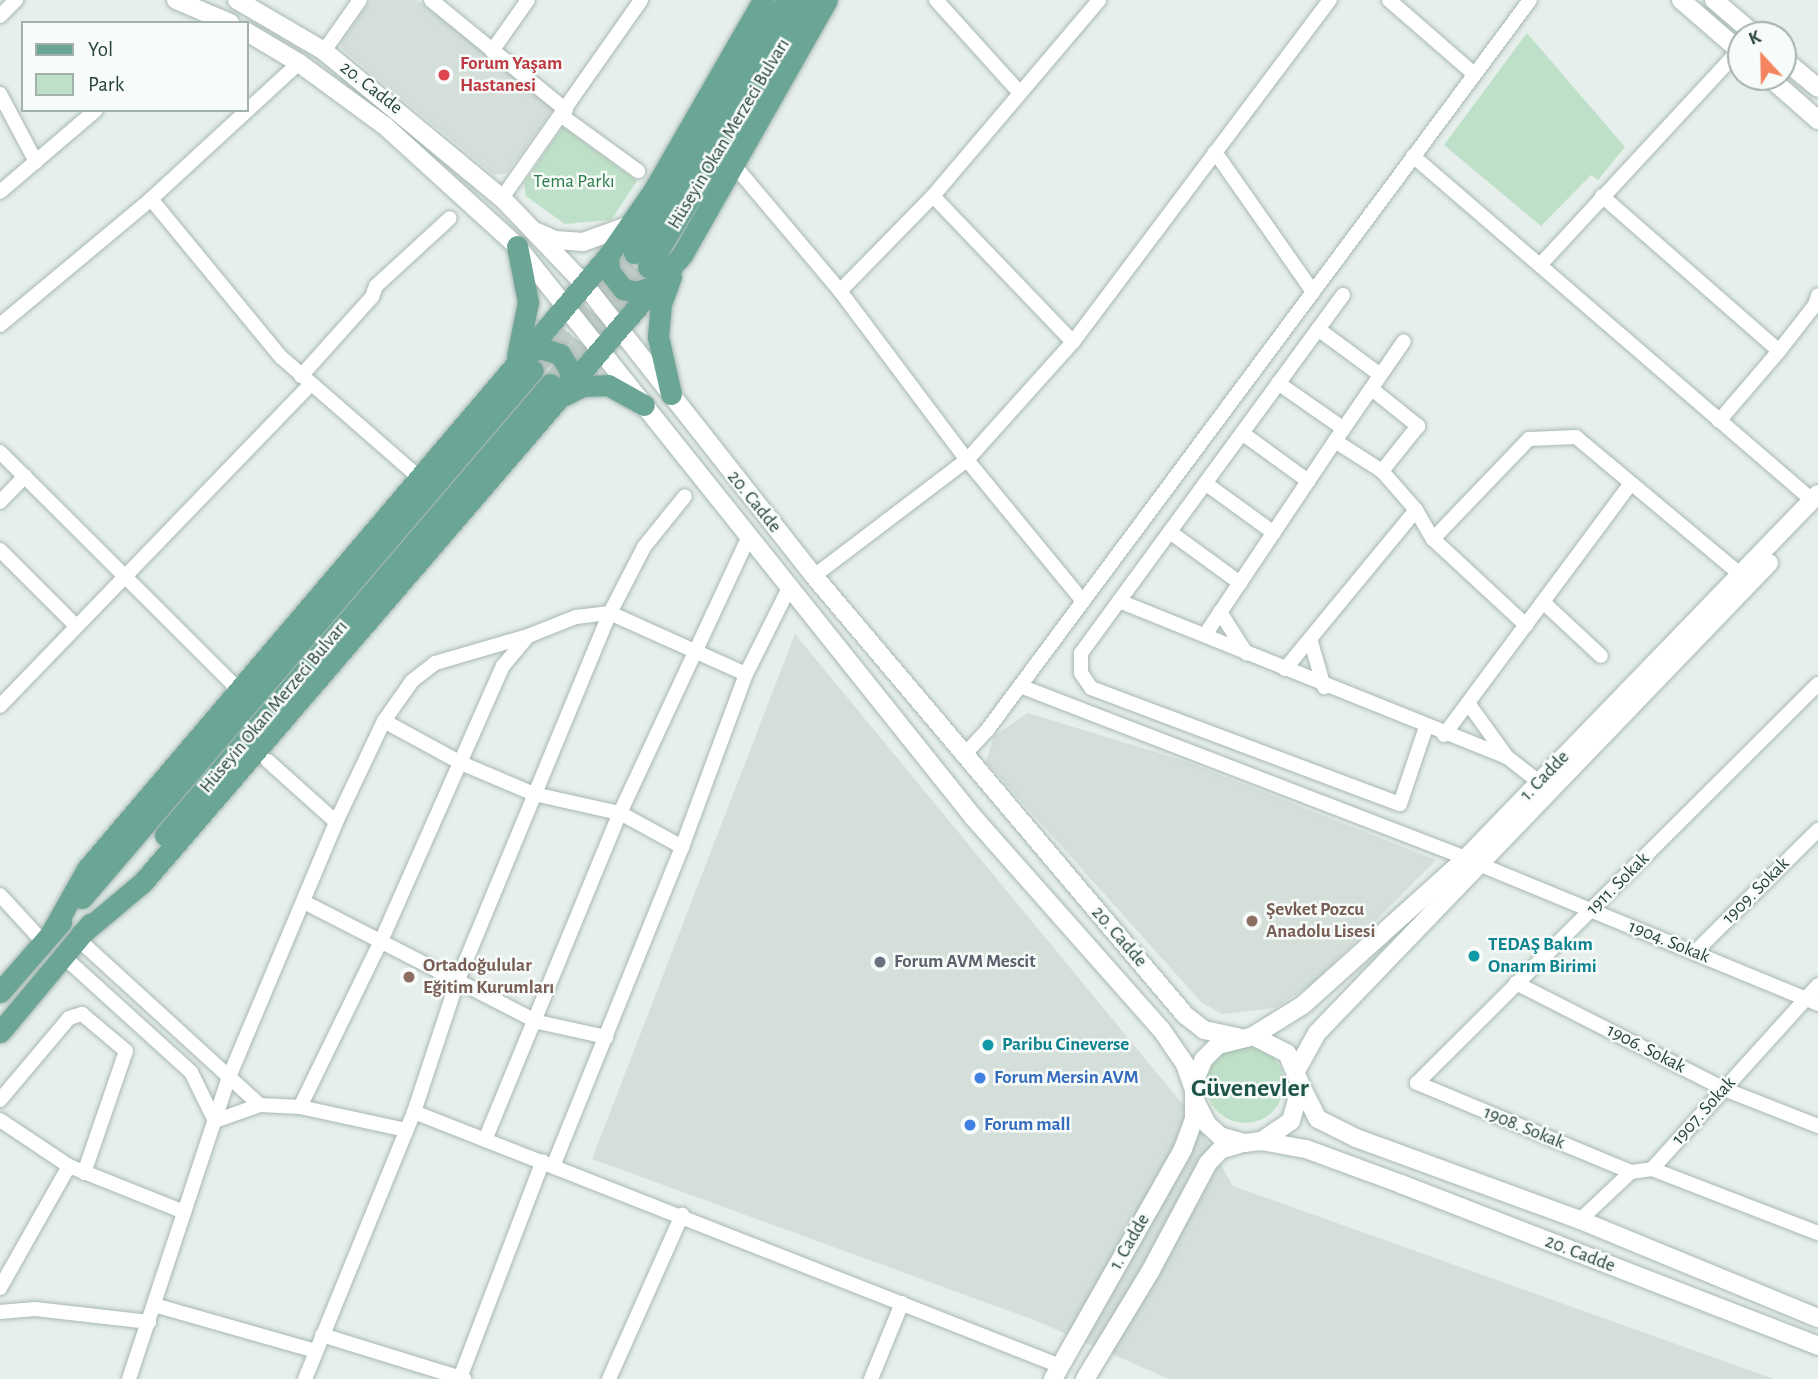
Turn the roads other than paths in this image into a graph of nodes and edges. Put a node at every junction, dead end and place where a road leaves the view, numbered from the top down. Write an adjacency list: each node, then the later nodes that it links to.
1 (16, 0): 19 (street)
2 (176, 0): 20 (street)
3 (237, 0): 25 (street, 20. Cadde)
4 (360, 0): 25 (street)
5 (431, 0): 26 (street)
6 (528, 0): 26 (street)
7 (642, 0): 38 (street)
8 (763, 0): 51 (main road)
9 (787, 0): 57 (main road, Hüseyin Okan Merzeci Bulvarı)
10 (809, 0): 57 (main road, Hüseyin Okan Merzeci Bulvarı)
11 (827, 0): 43 (main road)
12 (936, 0): 33 (street)
13 (1100, 0): 33 (street)
14 (1330, 0): 40 (street)
15 (1389, 0): 30 (street)
16 (1530, 0): 30 (street)
17 (1681, 0): 24 (street)
18 (1725, 3): 22 (street)
19 (0, 16)
20 (204, 17): 21 (street)
21 (221, 21)
22 (1742, 21)
23 (248, 33): 27 (street, 20. Cadde)
24 (1727, 40)
25 (324, 51): 48 (street, 20. Cadde)
26 (492, 51): 38 (street)
27 (299, 63): 35 (street); 53 (street, 20. Cadde)
28 (1727, 65): 47 (street)
29 (1797, 71): 31 (street)
30 (1473, 73): 41 (street)
31 (1818, 88)
32 (1785, 91): 39 (street)
33 (1020, 93): 46 (street)
34 (0, 94): 42 (street)
35 (248, 110)
36 (94, 112): 42 (street)
37 (246, 112): 49 (street)
38 (564, 113): 44 (street); 48 (street)
39 (1818, 120)
40 (1215, 152): 60 (street); 68 (street)
41 (1413, 156): 56 (street); 60 (street)
42 (36, 162): 45 (street)
43 (734, 165): 54 (main road); 59 (street)
44 (638, 171)
45 (0, 192)
46 (933, 196): 59 (street); 68 (street)
47 (1602, 196): 56 (street); 70 (street)
48 (502, 198): 52 (street, 20. Cadde)
49 (151, 199): 64 (street); 73 (street)
50 (450, 218): 73 (street)
51 (633, 223): 52 (street); 55 (main road)
52 (529, 228): 58 (street, 20. Cadde)
53 (517, 246): 63 (street, 20. Cadde); 71 (main road)
54 (682, 255): 57 (main road); 77 (main road)
55 (608, 256): 57 (main road); 58 (main road)
56 (1541, 264): 79 (street)
57 (646, 268): 65 (main road, Hüseyin Okan Merzeci Bulvarı)
58 (585, 285): 63 (main road); 65 (street, 20. Cadde)
59 (840, 291): 84 (street)
60 (1313, 292): 105 (street)
61 (1343, 295): 66 (street)
62 (1818, 295): 70 (street)
63 (566, 306): 69 (street, 20. Cadde); 71 (main road)
64 (0, 325)
65 (620, 328): 69 (main road, Hüseyin Okan Merzeci Bulvarı); 77 (street, 20. Cadde)
66 (1318, 329): 72 (street); 74 (street)
67 (1404, 341): 72 (street)
68 (1073, 342): 84 (street)
69 (602, 350): 76 (main road, Hüseyin Okan Merzeci Bulvarı); 78 (street, 20. Cadde)
70 (1779, 351): 79 (street)
71 (521, 367): 76 (main road); 87 (main road); 144 (main road, Hüseyin Okan Merzeci Bulvarı)
72 (1379, 374): 75 (street)
73 (305, 381): 87 (street); 100 (street)
74 (1278, 383): 80 (street); 81 (street)
75 (1373, 390): 80 (street); 85 (street)
76 (556, 392): 78 (main road); 143 (main road, Hüseyin Okan Merzeci Bulvarı)
77 (671, 394): 102 (street, 20. Cadde)
78 (644, 405): 97 (street, 20. Cadde)
79 (1718, 421): 93 (street)
80 (1344, 429): 82 (street)
81 (1242, 433): 88 (street); 89 (street)
82 (1335, 441): 85 (street); 88 (street)
83 (0, 452): 86 (street)
84 (967, 460): 102 (street); 105 (street)
85 (1382, 471): 94 (street)
86 (25, 476): 92 (street); 100 (street)
87 (421, 479): 123 (main road)
88 (1308, 481): 96 (street)
89 (1205, 483): 95 (street); 96 (street)
90 (1629, 486): 98 (street); 101 (street); 107 (street)
91 (685, 496): 109 (street)
92 (0, 502)
93 (1816, 502): 101 (street, 1. Cadde); 139 (street, 1. Cadde)
94 (1416, 510): 98 (street); 114 (street)
95 (1170, 532): 103 (street); 106 (street)
96 (1274, 533): 103 (street)
97 (749, 536): 104 (street, 20. Cadde); 115 (street)
98 (1433, 539): 110 (street)
99 (0, 550): 111 (street)
100 (126, 574): 111 (street); 123 (street)
101 (1741, 575): 133 (street, 1. Cadde)
102 (814, 576): 129 (street, 20. Cadde)
103 (1240, 583): 108 (street)
104 (789, 587): 119 (street); 161 (street, 20. Cadde)
105 (1082, 599): 121 (street)
106 (1119, 601): 112 (street); 127 (street)
107 (1543, 602): 110 (street); 117 (street)
108 (1220, 612): 112 (street); 116 (street)
109 (610, 613): 113 (street); 115 (street); 134 (street)
110 (1525, 625): 124 (street)
111 (76, 626): 125 (street)
112 (1205, 635): 116 (street)
113 (528, 636): 126 (street); 132 (street)
114 (1311, 642): 118 (street); 122 (street)
115 (695, 651): 119 (street); 135 (street)
116 (1246, 653): 118 (street)
117 (1601, 656)
118 (1284, 669): 122 (street)
119 (746, 674): 138 (street)
120 (1818, 684): 142 (street, 1911. Sokak)
121 (1020, 686): 129 (street); 139 (street, 1904. Sokak)
122 (1324, 687): 127 (street)
123 (240, 691): 144 (main road)
124 (1468, 703): 128 (street); 130 (street)
125 (0, 706)
126 (384, 722): 132 (street); 136 (street)
127 (1426, 727): 128 (street)
128 (1444, 735): 130 (street)
129 (963, 756): 156 (street, 20. Cadde)
130 (1507, 757): 133 (street)
131 (268, 761): 136 (street)
132 (461, 763): 134 (street); 145 (street)
133 (1539, 782): 139 (street, 1. Cadde)
134 (534, 794): 135 (street); 148 (street)
135 (620, 813): 138 (street); 153 (street)
136 (336, 822): 141 (street)
137 (1818, 830): 146 (street, 1909. Sokak)
138 (682, 847): 155 (street)
139 (1473, 861): 142 (street, 1904. Sokak); 156 (street, 1. Cadde); 158 (street, 1. Cadde)
140 (0, 895): 144 (street)
141 (306, 903): 145 (street); 157 (street)
142 (1591, 910): 146 (street, 1904. Sokak); 149 (street, 1911. Sokak)
143 (80, 936): 147 (main road, Hüseyin Okan Merzeci Bulvarı); 157 (street)
144 (47, 938): 151 (main road, Hüseyin Okan Merzeci Bulvarı)
145 (381, 941): 148 (street); 164 (street)
146 (1694, 953): 152 (street, 1904. Sokak)
147 (63, 956): 154 (main road, Hüseyin Okan Merzeci Bulvarı); 167 (street)
148 (457, 982): 153 (street); 165 (street)
149 (1516, 983): 159 (street, 1911. Sokak); 160 (street, 1906. Sokak)
150 (1818, 985): 152 (street, 1907. Sokak)
151 (0, 992)
152 (1811, 1001): 160 (street, 1907. Sokak)
153 (537, 1022): 155 (street); 170 (street)
154 (0, 1032)
155 (606, 1037): 172 (street)
156 (1245, 1037): 158 (street); 161 (street)
157 (229, 1077): 163 (street); 167 (street)
158 (1299, 1078): 171 (street); 179 (street, 20. Cadde)
159 (1417, 1083): 175 (street, 1908. Sokak)
160 (1724, 1089): 168 (street, 1906. Sokak); 174 (street, 1907. Sokak)
161 (1195, 1096): 171 (street); 190 (street, 1. Cadde)
162 (0, 1100): 176 (street)
163 (260, 1105): 164 (street); 167 (street)
164 (300, 1107): 169 (street)
165 (414, 1112): 169 (street); 170 (street)
166 (0, 1120): 173 (street)
167 (215, 1121): 177 (street)
168 (1818, 1126)
169 (406, 1130): 187 (street)
170 (485, 1140): 172 (street)
171 (1253, 1142): 188 (street, 20. Cadde); 196 (street, 1. Cadde)
172 (548, 1163): 178 (street); 191 (street)
173 (69, 1166): 176 (street); 181 (street)
174 (1652, 1169): 175 (street); 180 (street)
175 (1631, 1172): 179 (street)
176 (84, 1173): 177 (street)
177 (184, 1212): 183 (street)
178 (682, 1215): 182 (street); 194 (street)
179 (1580, 1220): 185 (street, 20. Cadde)
180 (1818, 1233)
181 (0, 1288)
182 (902, 1303): 190 (street); 195 (street)
183 (154, 1305): 186 (street); 189 (street)
184 (0, 1312): 186 (street)
185 (1818, 1318)
186 (149, 1322): 192 (street)
187 (323, 1335): 189 (street); 191 (street)
188 (1818, 1346)
189 (316, 1351): 193 (street)
190 (1057, 1373)
191 (462, 1378)
192 (130, 1379)
193 (305, 1379)
194 (609, 1379)
195 (871, 1379)
196 (1085, 1379)

